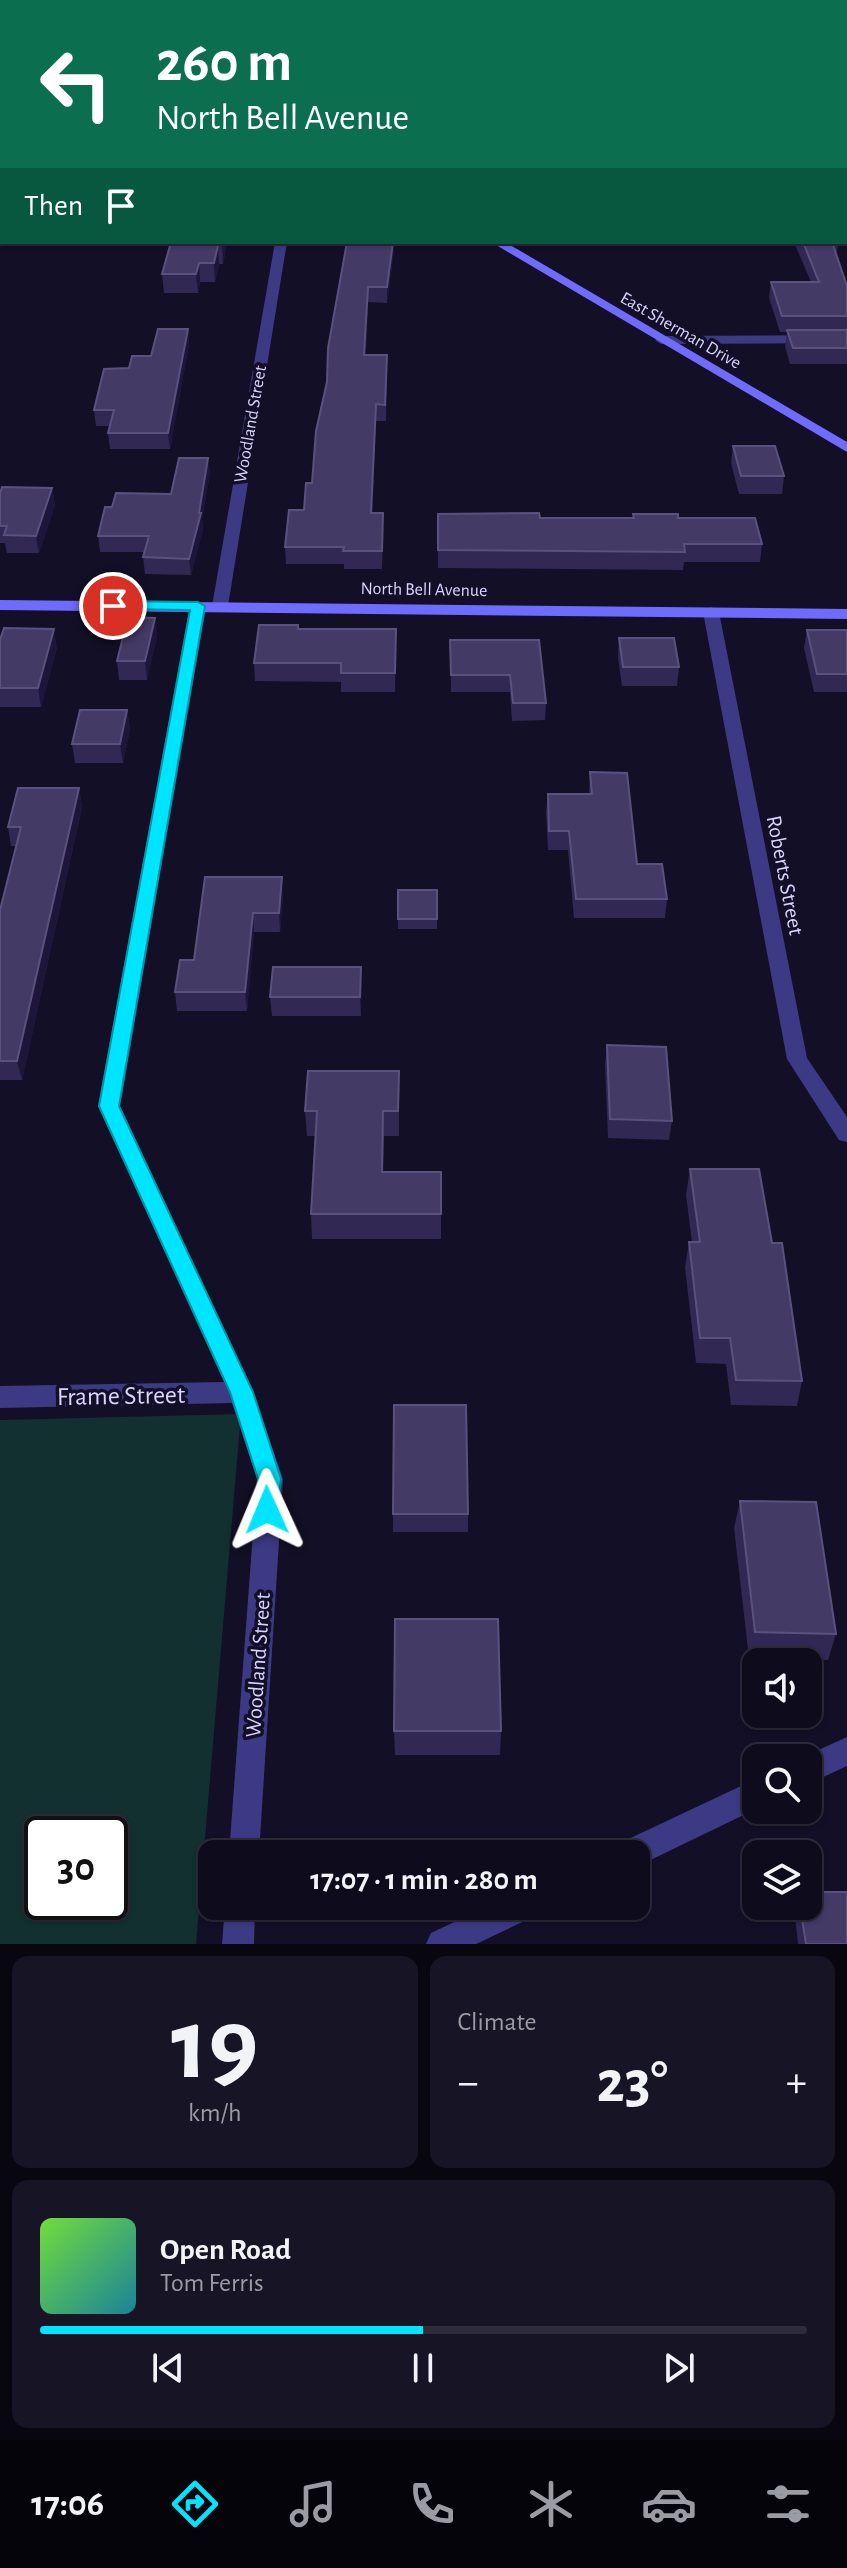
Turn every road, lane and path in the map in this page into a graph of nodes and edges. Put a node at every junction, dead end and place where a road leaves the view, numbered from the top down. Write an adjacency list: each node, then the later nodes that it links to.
1 (281, 244): 7 (street, Woodland Street)
2 (500, 244): 4 (main road, East Sherman Drive)
3 (847, 339): 4 (street)
4 (661, 340): 5 (main road, East Sherman Drive)
5 (847, 448)
6 (0, 605): 7 (main road, North Bell Avenue)
7 (209, 606): 8 (main road, North Bell Avenue); 11 (street, Woodland Street)
8 (711, 612): 9 (main road, North Bell Avenue); 10 (street, Roberts Street)
9 (847, 614)
10 (847, 1134)
11 (241, 1392): 12 (street, Frame Street); 16 (street, Woodland Street)
12 (0, 1397)
13 (847, 1751): 14 (street)
14 (822, 1763)
15 (742, 1801): 17 (street)
16 (245, 1840)
17 (650, 1845)
18 (239, 1920): 20 (street)
19 (493, 1920): 21 (street)
20 (238, 1944)
21 (442, 1944)

